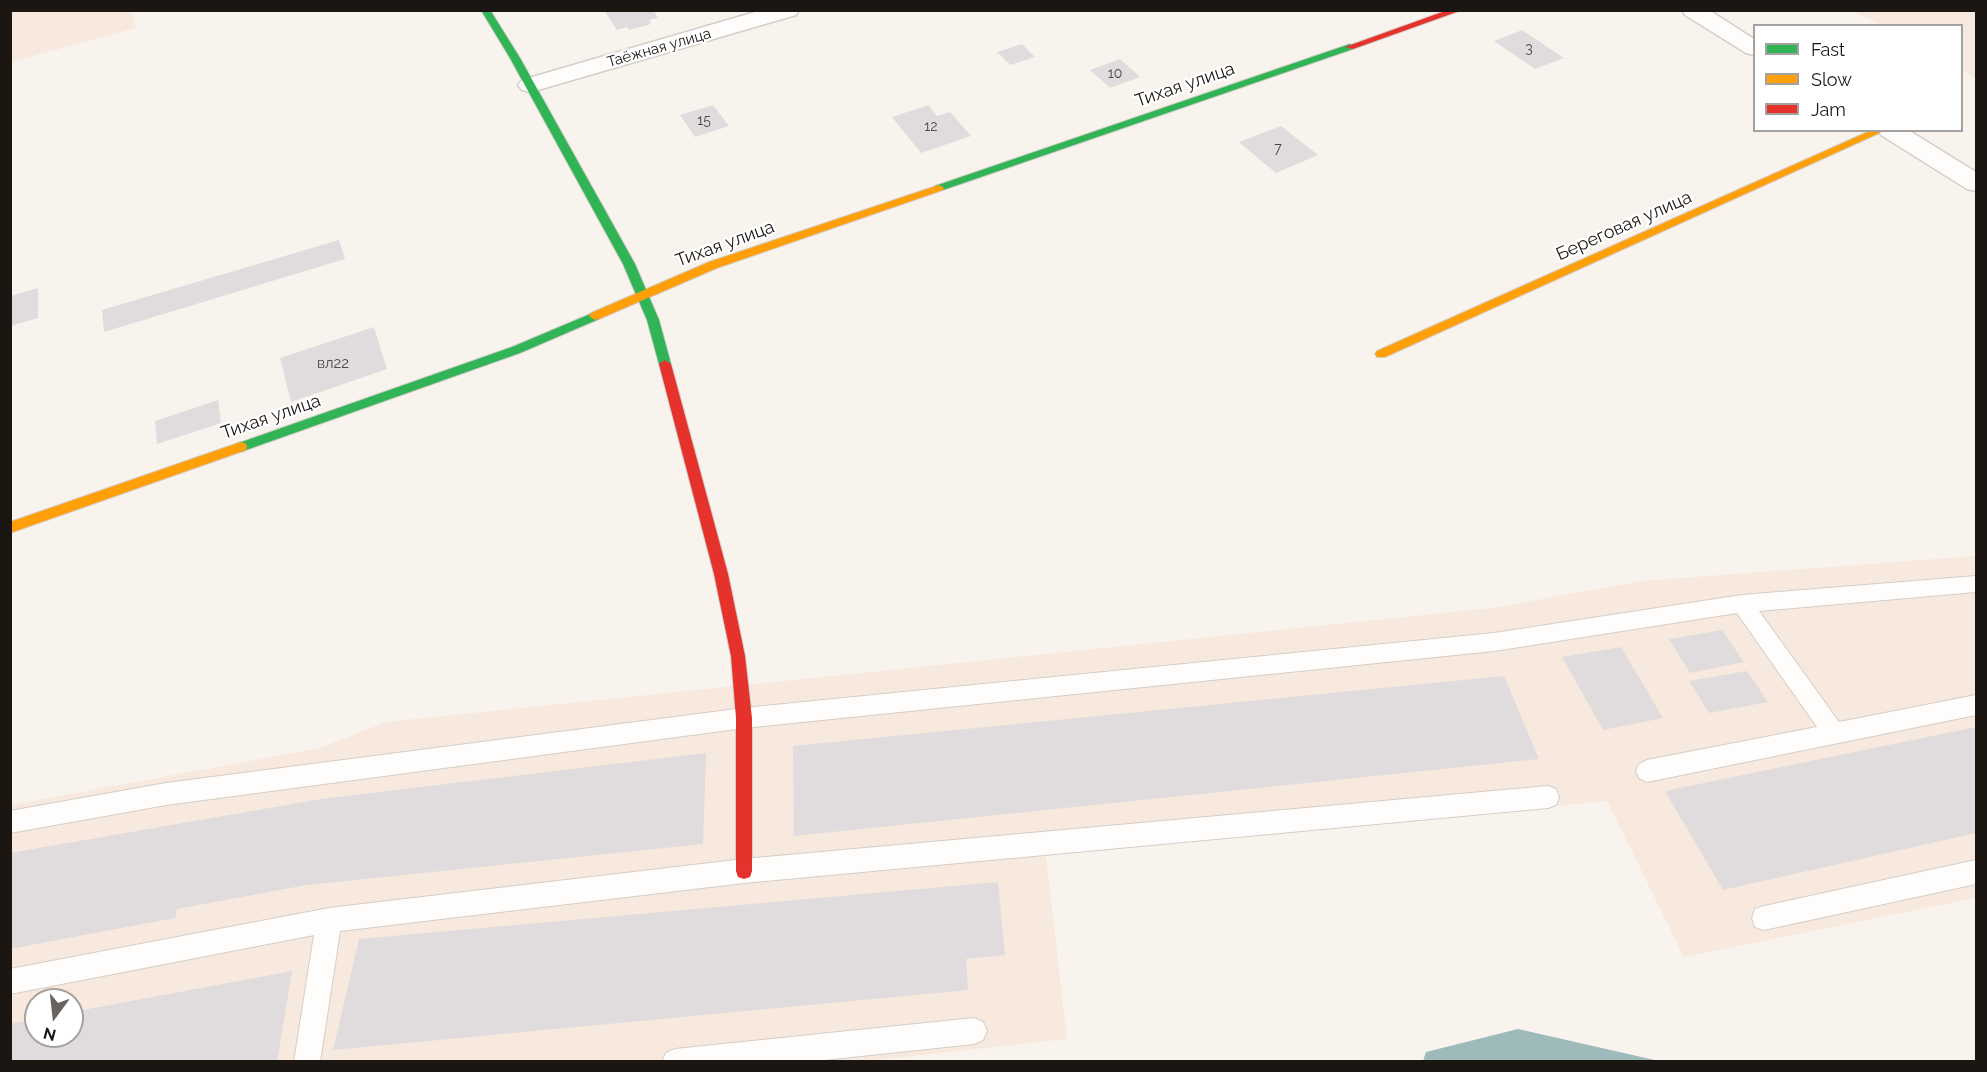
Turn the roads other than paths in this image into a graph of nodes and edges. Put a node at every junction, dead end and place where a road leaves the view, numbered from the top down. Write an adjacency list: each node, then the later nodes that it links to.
1 (485, 10): 6 (street)
2 (788, 10): 6 (street, Таёжная улица)
3 (1458, 10): 10 (street, Тихая улица)
4 (1692, 10): 5 (street)
5 (1753, 47)
6 (530, 85): 10 (street)
7 (1877, 132): 11 (street, Береговая улица)
8 (1893, 132): 9 (street)
9 (1977, 183)
10 (642, 295): 12 (street, Тихая улица); 16 (street)
11 (1381, 354)
12 (10, 528)
13 (1977, 584): 14 (lane)
14 (1742, 604): 16 (lane); 17 (lane)
15 (1977, 705): 17 (lane)
16 (744, 718): 20 (lane); 21 (street)
17 (1834, 733): 18 (lane)
18 (1647, 771)
19 (1548, 797): 21 (lane)
20 (10, 822)
21 (744, 871): 24 (lane)
22 (1977, 872): 23 (lane)
23 (1764, 918)
24 (330, 920): 25 (lane); 27 (lane)
25 (10, 981)
26 (974, 1031): 28 (lane)
27 (307, 1062)
28 (675, 1062)

